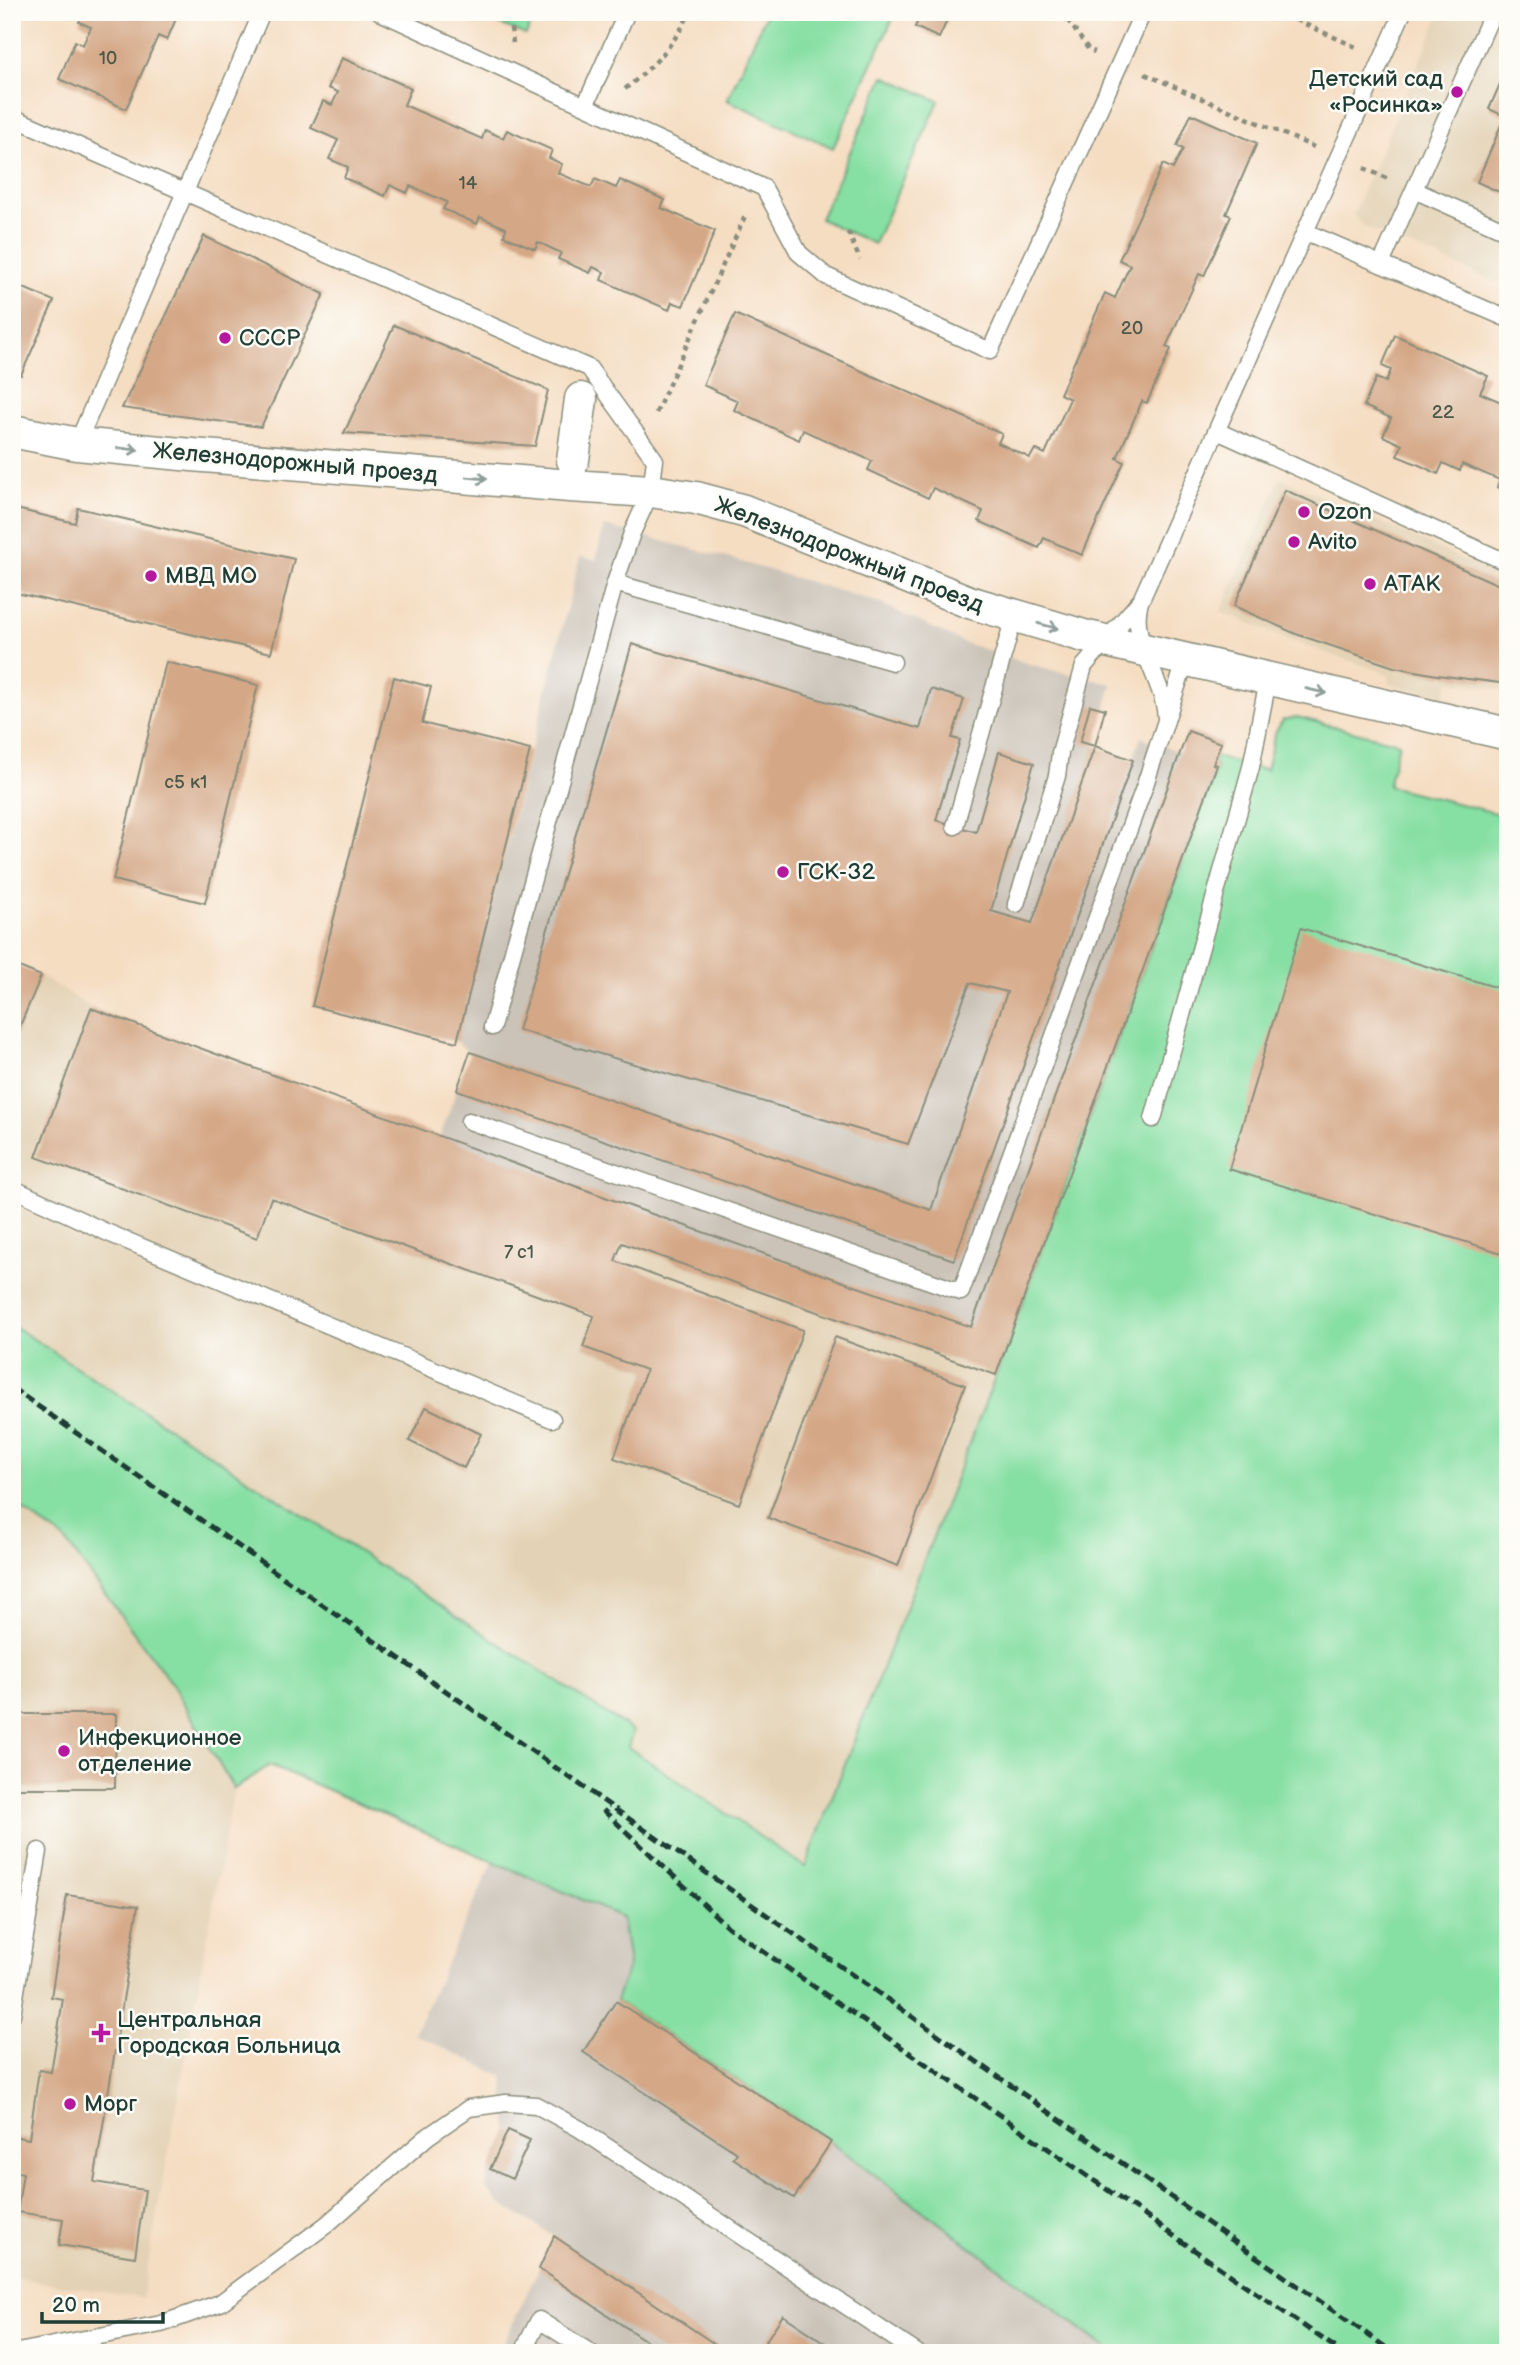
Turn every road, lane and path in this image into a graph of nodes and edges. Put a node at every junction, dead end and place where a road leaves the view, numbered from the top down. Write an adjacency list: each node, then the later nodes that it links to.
1 (262, 12): 17 (lane)
2 (380, 12): 12 (lane)
3 (627, 12): 12 (lane)
4 (690, 12): 12 (path)
5 (1062, 12): 11 (path)
6 (1143, 12): 11 (lane)
7 (1278, 12): 10 (path)
8 (1403, 12): 10 (lane)
9 (1493, 12): 16 (lane)
10 (1383, 58): 14 (lane)
11 (1119, 63): 14 (path); 15 (lane)
12 (585, 106): 15 (lane)
13 (12, 117): 17 (lane)
14 (1339, 157): 16 (path); 18 (lane)
15 (764, 188): 25 (path)
16 (1414, 190): 19 (lane); 20 (lane)
17 (184, 193): 25 (lane); 26 (lane)
18 (1306, 232): 20 (lane); 24 (lane)
19 (1508, 232)
20 (1381, 264): 21 (lane)
21 (1508, 319)
22 (581, 399): 27 (street)
23 (12, 431): 26 (street, Железнодорожный проезд)
24 (1217, 431): 29 (lane); 31 (lane)
25 (643, 443): 28 (lane)
26 (77, 444): 28 (street, Железнодорожный проезд, one-way to 28)
27 (573, 460)
28 (651, 491): 30 (lane); 32 (street, Железнодорожный проезд)
29 (1508, 564)
30 (615, 583): 36 (lane); 42 (lane)
31 (1141, 600): 33 (lane); 34 (lane)
32 (1014, 617): 33 (street, Железнодорожный проезд, one-way to 33); 40 (lane)
33 (1105, 641): 34 (street, Железнодорожный проезд); 41 (lane)
34 (1146, 650): 35 (street, Железнодорожный проезд); 38 (lane)
35 (1186, 659): 37 (street, Железнодорожный проезд); 38 (lane)
36 (893, 662)
37 (1268, 680): 39 (street, Железнодорожный проезд, one-way to 39); 43 (lane)
38 (1164, 730): 44 (lane)
39 (1508, 734)
40 (955, 826)
41 (1016, 904)
42 (492, 1027)
43 (1153, 1119)
44 (469, 1122)
45 (12, 1188): 46 (lane)
46 (552, 1419)
47 (39, 1851): 48 (lane)
48 (12, 2015)
49 (13, 2353): 52 (lane)
50 (522, 2353): 51 (lane)
51 (591, 2353)
52 (917, 2353)

